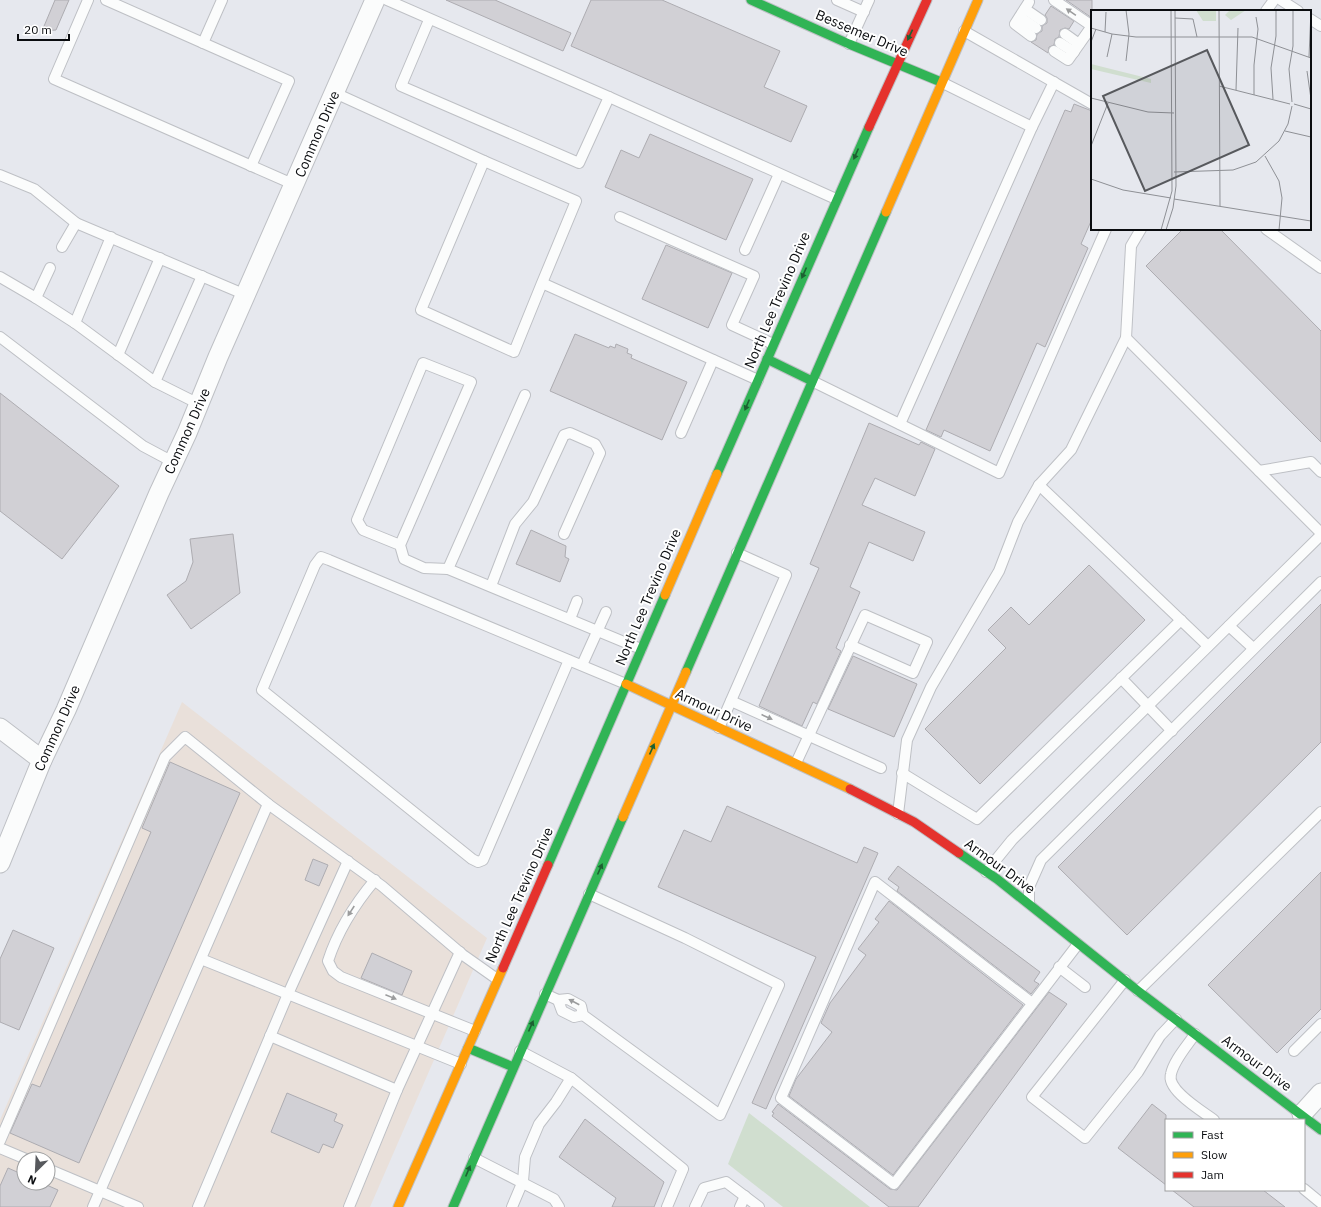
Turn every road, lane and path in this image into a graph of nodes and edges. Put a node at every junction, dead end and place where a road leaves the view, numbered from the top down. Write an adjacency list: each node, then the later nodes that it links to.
1 (88, 0): 35 (lane)
2 (106, 0): 24 (lane)
3 (222, 0): 24 (lane)
4 (375, 0): 30 (street, Common Drive)
5 (387, 0): 18 (lane)
6 (751, 0): 25 (main road, Bessemer Drive)
7 (837, 0): 17 (lane)
8 (869, 0): 17 (lane)
9 (927, 0): 27 (main road, North Lee Trevino Drive, one-way to 27)
10 (978, 0): 23 (main road)
11 (1054, 0): 20 (lane, one-way to 11)
12 (1274, 0): 15 (lane)
13 (1281, 0): 16 (lane)
14 (1024, 9): 14 (lane)
15 (1267, 10)
16 (1296, 10)
17 (864, 12): 25 (lane)
18 (429, 20): 31 (lane); 31 (lane)
19 (1311, 20): 21 (lane)
20 (1091, 25)
21 (1321, 26)
22 (1091, 27): 26 (lane, one-way to 22)
23 (964, 31): 28 (main road); 29 (lane)
24 (204, 43): 35 (lane)
25 (849, 44): 27 (main road, Bessemer Drive)
26 (1077, 48): 26 (lane)
27 (897, 63): 28 (main road, Bessemer Drive); 39 (main road, North Lee Trevino Drive, one-way to 39)
28 (941, 82): 33 (lane); 64 (main road)
29 (1054, 82): 32 (lane); 33 (lane)
30 (335, 93): 34 (lane); 38 (street, Common Drive)
31 (609, 97): 36 (lane)
32 (1091, 103)
33 (1032, 127): 68 (lane)
34 (484, 160): 53 (lane); 53 (lane)
35 (251, 166): 38 (lane)
36 (779, 174): 39 (lane); 47 (lane)
37 (0, 175): 41 (lane)
38 (295, 185): 54 (street, Common Drive)
39 (836, 199): 59 (main road, North Lee Trevino Drive, one-way to 59)
40 (620, 216): 59 (lane)
41 (76, 222): 45 (lane); 46 (lane)
42 (1106, 230): 68 (lane)
43 (1140, 230): 58 (lane)
44 (1267, 230): 50 (lane)
45 (111, 237): 48 (lane); 56 (lane)
46 (62, 247)
47 (745, 250)
48 (160, 258): 51 (lane); 60 (lane)
49 (50, 268): 55 (lane)
50 (1321, 268)
51 (202, 276): 54 (lane); 65 (lane)
52 (0, 277): 55 (lane)
53 (542, 282): 62 (lane)
54 (246, 295): 67 (street, Common Drive)
55 (36, 298): 56 (lane)
56 (75, 323): 60 (lane)
57 (0, 337): 70 (lane)
58 (1126, 338): 71 (lane); 73 (lane)
59 (773, 344): 61 (main road, North Lee Trevino Drive)
60 (118, 355): 65 (lane)
61 (767, 359): 63 (main road, North Lee Trevino Drive); 64 (main road)
62 (713, 360): 63 (lane); 69 (lane)
63 (758, 380): 90 (main road, North Lee Trevino Drive, one-way to 90)
64 (812, 381): 68 (lane); 77 (main road)
65 (155, 382): 67 (lane)
66 (525, 395): 78 (lane)
67 (199, 404): 70 (street, Common Drive)
68 (900, 424)
69 (681, 433)
70 (173, 462): 102 (street, Common Drive)
71 (1259, 471): 72 (lane); 75 (lane)
72 (1321, 472)
73 (1039, 485): 84 (lane); 105 (lane)
74 (564, 534): 80 (lane)
75 (1321, 534): 85 (lane)
76 (400, 545): 76 (lane); 78 (lane)
77 (737, 553): 95 (lane); 96 (main road)
78 (448, 569): 80 (lane)
79 (1320, 582): 89 (lane)
80 (491, 586): 83 (lane)
81 (577, 601): 83 (lane)
82 (606, 612): 86 (lane)
83 (570, 619): 86 (lane)
84 (1181, 620): 88 (lane); 93 (lane)
85 (1229, 626): 88 (lane); 89 (lane)
86 (598, 631): 90 (lane); 92 (lane)
87 (850, 646): 87 (lane); 101 (lane)
88 (1208, 646): 97 (lane)
89 (1253, 648): 100 (lane)
90 (641, 649): 94 (main road, North Lee Trevino Drive)
91 (569, 660): 91 (lane); 92 (lane)
92 (582, 665): 94 (lane)
93 (1121, 678): 97 (lane); 105 (lane)
94 (626, 684): 96 (main road, Armour Drive); 119 (main road, North Lee Trevino Drive)
95 (731, 701): 99 (lane); 101 (lane, one-way to 101)
96 (671, 705): 99 (main road, Armour Drive); 113 (main road, one-way to 96)
97 (1148, 705): 100 (lane); 111 (lane)
98 (0, 728): 102 (street)
99 (719, 728): 103 (main road, Armour Drive)
100 (1172, 731): 114 (lane)
101 (809, 735): 103 (lane); 104 (lane)
102 (42, 760): 110 (street, Common Drive)
103 (796, 763): 108 (main road, Armour Drive)
104 (881, 768)
105 (902, 773): 108 (lane)
106 (268, 804): 109 (lane); 117 (lane); 144 (lane)
107 (1321, 812): 122 (lane)
108 (898, 814): 111 (main road, Armour Drive)
109 (348, 861): 112 (lane); 123 (lane)
110 (0, 863)
111 (986, 872): 114 (main road, Armour Drive)
112 (375, 880): 116 (lane); 126 (lane, one-way to 126)
113 (589, 894): 124 (main road); 124 (lane)
114 (1028, 904): 115 (main road, Armour Drive)
115 (1078, 944): 118 (lane); 120 (main road, Armour Drive)
116 (460, 952): 119 (lane); 126 (lane)
117 (201, 959): 123 (lane); 151 (lane)
118 (1059, 967): 121 (lane); 125 (lane)
119 (497, 979): 129 (main road, North Lee Trevino Drive)
120 (1125, 980): 122 (main road, Armour Drive); 127 (lane)
121 (1085, 987)
122 (1138, 991): 127 (main road, Armour Drive)
123 (288, 994): 131 (lane); 132 (lane)
124 (545, 994): 134 (main road, one-way to 124)
125 (1032, 1003): 125 (lane)
126 (432, 1014): 129 (lane); 132 (lane)
127 (1176, 1019): 130 (main road, Armour Drive)
128 (1321, 1024): 135 (lane)
129 (475, 1031): 133 (main road, North Lee Trevino Drive)
130 (1195, 1034): 141 (main road, Armour Drive); 142 (lane)
131 (270, 1036): 139 (lane); 156 (lane)
132 (417, 1046): 136 (lane); 139 (lane)
133 (468, 1048): 136 (main road, North Lee Trevino Drive); 137 (main road)
134 (520, 1051): 137 (main road); 138 (lane)
135 (1294, 1051)
136 (461, 1064): 158 (main road, North Lee Trevino Drive)
137 (513, 1067): 147 (main road)
138 (571, 1078): 149 (lane); 162 (lane)
139 (397, 1090): 157 (lane)
140 (1321, 1093): 141 (street)
141 (1302, 1114): 143 (main road, Armour Drive)
142 (1213, 1119)
143 (1321, 1130)
144 (0, 1141)
145 (0, 1148): 146 (lane)
146 (16, 1155)
147 (474, 1158): 149 (lane); 159 (main road, one-way to 147)
148 (56, 1172): 151 (lane)
149 (523, 1181): 160 (lane); 161 (lane)
150 (1305, 1190): 153 (lane)
151 (100, 1191): 154 (lane); 155 (lane)
152 (745, 1196): 163 (lane); 164 (lane); 165 (lane)
153 (1321, 1202)
154 (93, 1207)
155 (138, 1207)
156 (198, 1207)
157 (348, 1207)
158 (398, 1207)
159 (453, 1207)
160 (512, 1207)
161 (559, 1207)
162 (667, 1207)
163 (695, 1207)
164 (740, 1207)
165 (759, 1207)

